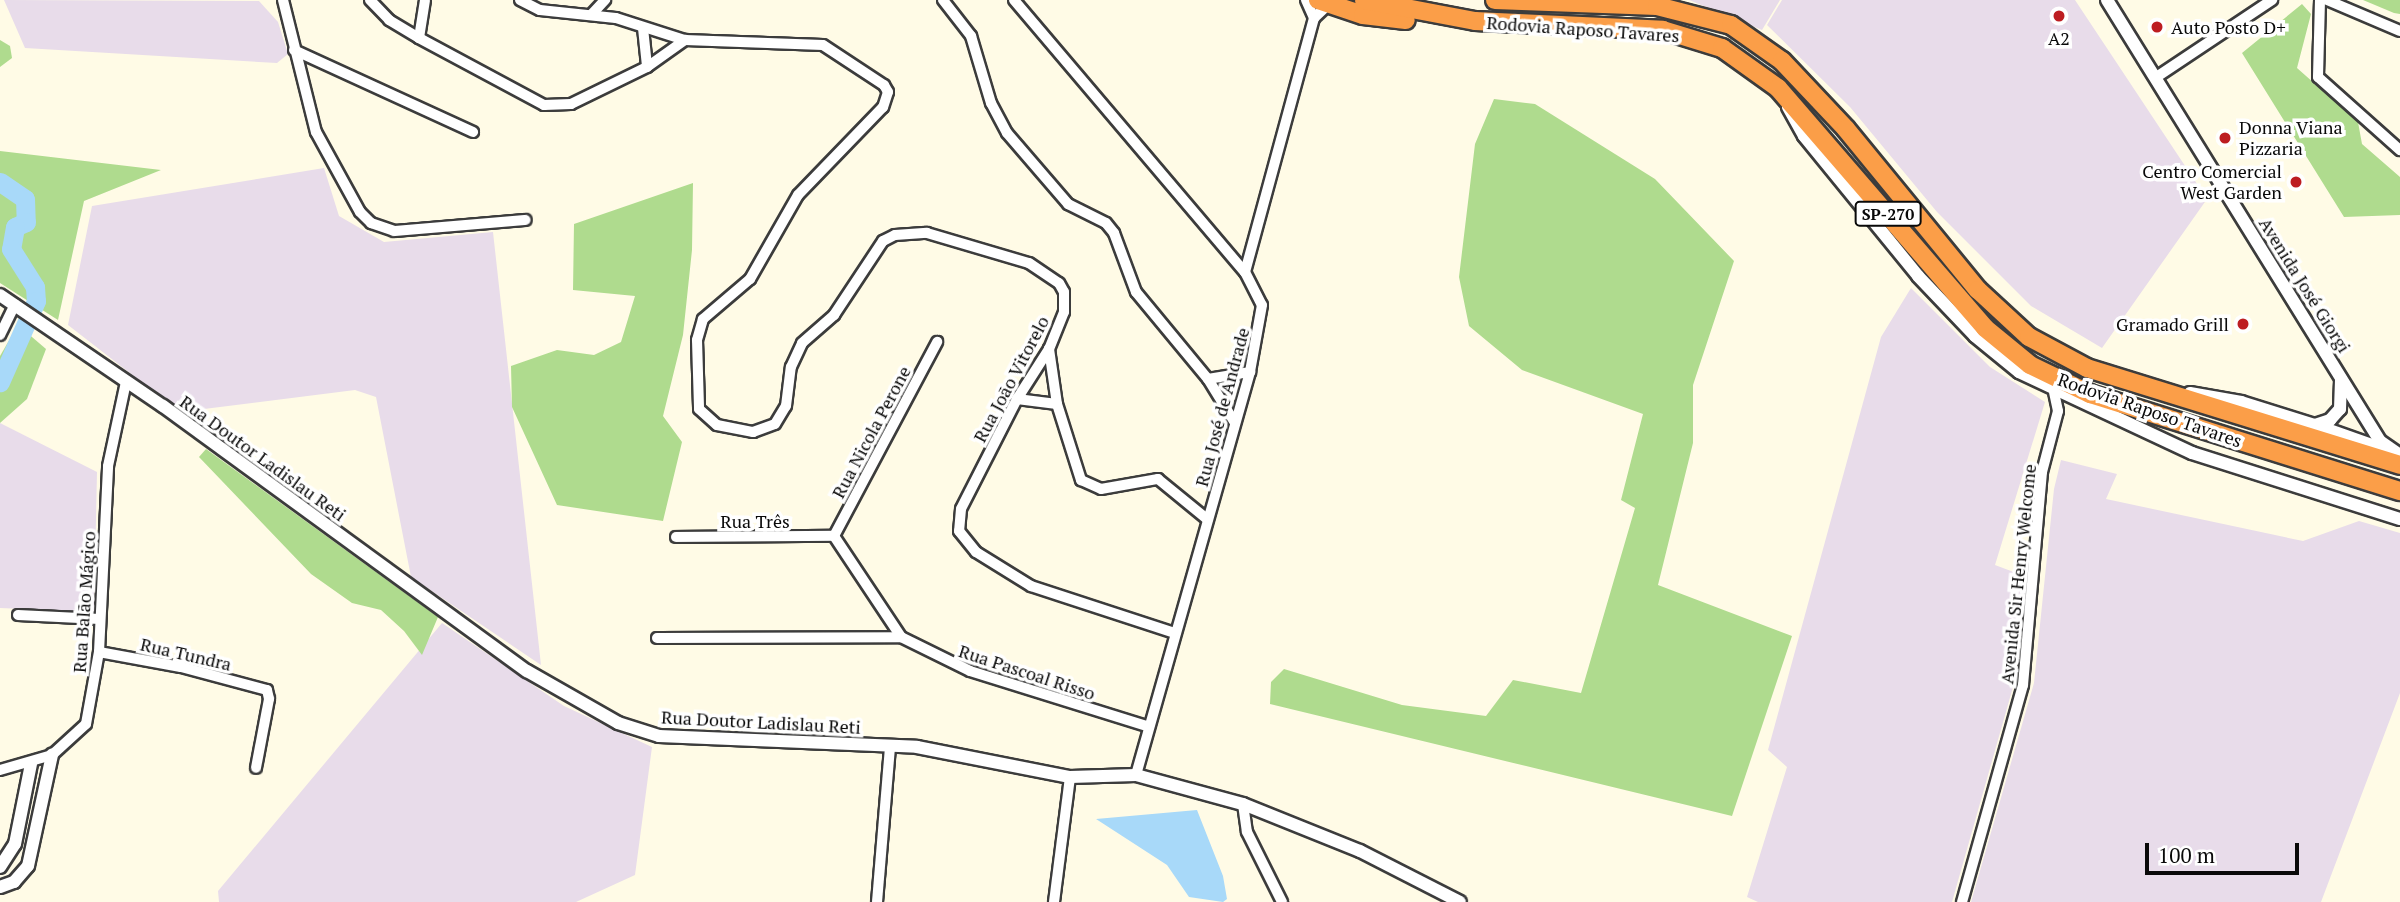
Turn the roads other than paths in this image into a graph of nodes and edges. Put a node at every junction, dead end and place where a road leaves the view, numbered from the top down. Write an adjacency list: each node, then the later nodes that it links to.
1 (283, 0): 24 (street)
2 (370, 0): 22 (street)
3 (425, 0): 22 (street)
4 (520, 0): 17 (street)
5 (605, 0): 17 (street)
6 (943, 0): 39 (street)
7 (1014, 0): 31 (street, Rua José de Andrade)
8 (1306, 0): 18 (street)
9 (1364, 0): 19 (highway, Rodovia Raposo Tavares / SP-270)
10 (1495, 0): 11 (highway, Rodovia Raposo Tavares / SP-270)
11 (1504, 0): 41 (highway, Rodovia Raposo Tavares / SP-270)
12 (2107, 0): 26 (street, Avenida José Giorgi)
13 (2273, 0): 26 (street)
14 (2320, 0): 29 (street)
15 (2327, 0): 21 (street)
16 (1324, 2): 18 (street); 19 (highway)
17 (592, 15): 20 (street)
18 (1314, 18): 31 (street)
19 (1475, 21): 27 (highway, Rodovia Raposo Tavares / SP-270)
20 (643, 28): 23 (street); 25 (street)
21 (2400, 31)
22 (419, 38): 25 (street)
23 (685, 40): 25 (street); 36 (street, Rua João Vitorelo)
24 (294, 50): 28 (street); 30 (street)
25 (648, 66)
26 (2155, 78): 38 (street, Avenida José Giorgi)
27 (1778, 88): 42 (street); 51 (highway, Rodovia Raposo Tavares / SP-270)
28 (473, 132)
29 (2400, 150)
30 (526, 220)
31 (1245, 272): 37 (street, Rua José de Andrade)
32 (0, 295): 33 (street, Rua Doutor Ladislau Reti)
33 (19, 306): 34 (street); 40 (street, Rua Doutor Ladislau Reti)
34 (0, 335)
35 (937, 342): 54 (street, Rua Nicola Perone)
36 (1049, 349): 43 (street, Rua João Vitorelo); 45 (street)
37 (1250, 372): 39 (street); 47 (street, Rua José de Andrade)
38 (2340, 375): 48 (street, Avenida José Giorgi); 49 (street, Avenida José Giorgi)
39 (1208, 379): 47 (street)
40 (126, 382): 57 (street, Rua Balão Mágico); 63 (street, Rua Doutor Ladislau Reti)
41 (2148, 388): 48 (street, Avenida José Giorgi); 50 (highway, Rodovia Raposo Tavares / SP-270)
42 (2054, 392): 44 (street); 46 (street)
43 (1017, 399): 45 (street); 58 (street, Rua João Vitorelo)
44 (2076, 402): 46 (street); 53 (street)
45 (1057, 404): 52 (street)
46 (2058, 411): 77 (street, Avenida Sir Henry Welcome)
47 (1235, 423): 52 (street, Rua José de Andrade)
48 (2315, 425): 49 (street, Avenida José Giorgi)
49 (2400, 455)
50 (2400, 465)
51 (2400, 491)
52 (1207, 519): 58 (street, Rua José de Andrade)
53 (2400, 519)
54 (834, 536): 55 (street, Rua Três); 59 (street)
55 (676, 537)
56 (18, 615): 57 (street)
57 (100, 619): 61 (street, Rua Balão Mágico)
58 (1175, 633): 62 (street, Rua José de Andrade)
59 (901, 637): 60 (street, Rua Pascoal Risso); 62 (street, Rua Pascoal Risso)
60 (656, 638)
61 (99, 653): 64 (street, Rua Balão Mágico); 66 (street, Rua Tundra)
62 (1147, 726): 68 (street, Rua José de Andrade)
63 (890, 746): 69 (street, Rua Doutor Ladislau Reti); 73 (street)
64 (51, 755): 65 (street, Rua Balão Mágico); 72 (street)
65 (31, 764): 67 (street, Rua Balão Mágico); 71 (street)
66 (256, 768)
67 (0, 770)
68 (1136, 775): 69 (street, Rua Doutor Ladislau Reti); 70 (street, Rua Doutor Ladislau Reti)
69 (1070, 776): 74 (street)
70 (1242, 804): 75 (street); 76 (street, Rua Doutor Ladislau Reti)
71 (0, 867)
72 (0, 887)
73 (877, 902)
74 (1054, 902)
75 (1282, 902)
76 (1460, 902)
77 (1962, 902)

